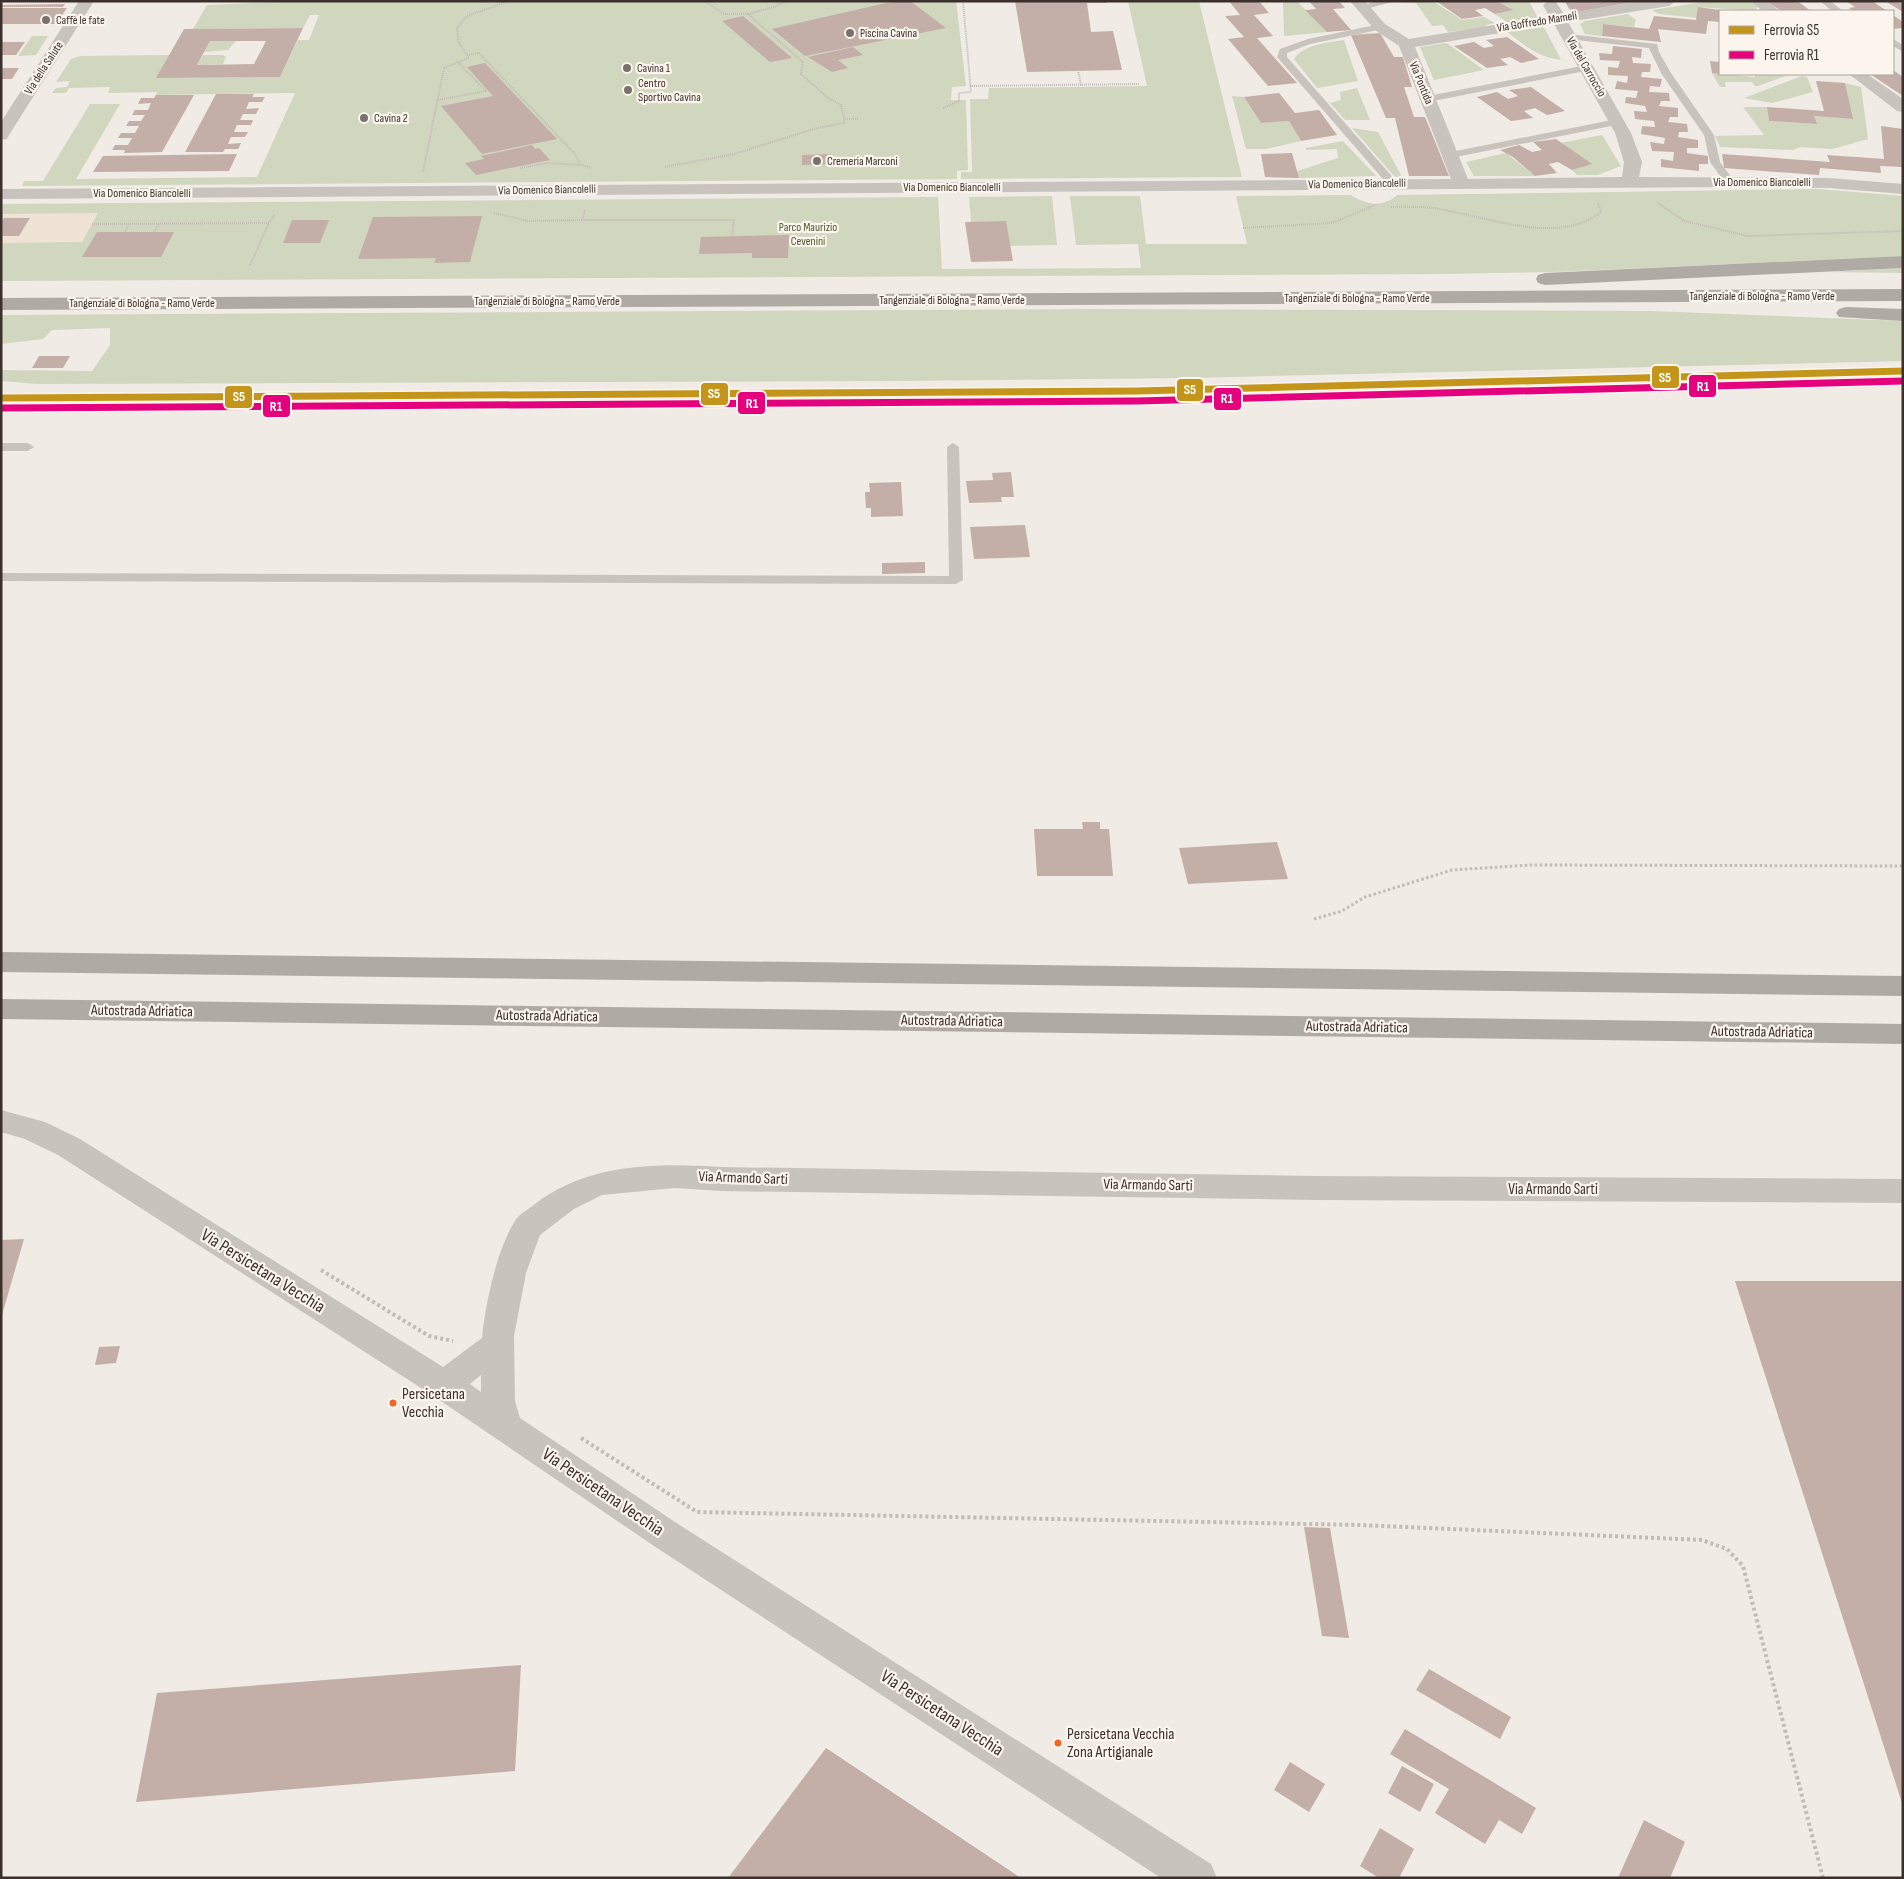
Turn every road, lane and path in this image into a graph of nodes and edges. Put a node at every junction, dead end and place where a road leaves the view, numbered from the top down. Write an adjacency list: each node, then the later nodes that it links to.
1 (87, 1): 36 (street, Via della Salute)
2 (509, 1): 21 (path)
3 (705, 1): 16 (path)
4 (786, 1): 16 (path)
5 (963, 1): 28 (path)
6 (1392, 1): 11 (lane)
7 (1549, 1): 17 (street, Via del Carroccio)
8 (1669, 1): 17 (street, Via Goffredo Mameli)
9 (1758, 1): 14 (street)
10 (1824, 1): 15 (lane)
11 (1359, 4): 18 (street, Via Pontida)
12 (1, 6): 13 (path)
13 (64, 6)
14 (1770, 10)
15 (1837, 10)
16 (748, 14): 33 (path)
17 (1559, 19): 19 (street, Via del Carroccio); 20 (street, Via Goffredo Mameli)
18 (1380, 27): 20 (street, Via Pontida); 45 (lane)
19 (1569, 37): 23 (street, Via del Carroccio); 43 (lane)
20 (1406, 44): 29 (street, Via Pontida)
21 (467, 55): 22 (path); 39 (path)
22 (457, 61): 30 (path); 30 (path)
23 (1587, 68): 29 (lane); 35 (street, Via del Carroccio)
24 (1078, 70): 26 (path)
25 (1858, 75): 31 (street)
26 (1081, 84): 27 (path); 28 (path)
27 (1139, 84)
28 (970, 86): 32 (path)
29 (1428, 99): 37 (street, Via Pontida)
30 (438, 100): 40 (path)
31 (1903, 107)
32 (943, 108)
33 (845, 119): 34 (path); 38 (path)
34 (858, 119)
35 (1620, 127): 37 (lane); 41 (street, Via del Carroccio); 42 (street, Via del Carroccio)
36 (1, 135)
37 (1451, 155): 44 (street, Via Pontida)
38 (658, 168)
39 (597, 170)
40 (422, 179)
41 (1634, 182): 42 (street, Via Domenico Biancolelli); 44 (street, Via Domenico Biancolelli); 60 (path)
42 (1667, 182): 43 (street, Via Domenico Biancolelli)
43 (1730, 182): 46 (street, Via Domenico Biancolelli)
44 (1461, 183): 45 (street, Via Domenico Biancolelli)
45 (1393, 184): 47 (street, Via Domenico Biancolelli)
46 (1903, 189)
47 (1, 194)
48 (1374, 200): 59 (path)
49 (1596, 200): 51 (path)
50 (586, 207): 54 (path)
51 (1385, 207)
52 (490, 212): 54 (path)
53 (283, 214): 55 (path)
54 (582, 220): 63 (path)
55 (269, 223): 58 (path); 65 (path)
56 (92, 224): 57 (path)
57 (129, 224): 58 (path); 61 (path)
58 (159, 224): 62 (path)
59 (1243, 228)
60 (1903, 230)
61 (124, 232)
62 (154, 232)
63 (732, 236)
64 (1903, 262): 67 (highway)
65 (250, 266)
66 (1903, 282): 67 (highway, Tangenziale di Bologna - Ramo Verde)
67 (1402, 285): 68 (highway, Tangenziale di Bologna - Ramo Verde)
68 (1, 291)
69 (1903, 295): 70 (highway, Tangenziale di Bologna - Ramo Verde)
70 (1367, 298): 71 (highway, Tangenziale di Bologna - Ramo Verde); 72 (highway)
71 (1, 304)
72 (1903, 315)
73 (1, 447): 74 (lane)
74 (28, 447)
75 (953, 447): 76 (lane)
76 (1, 577)
77 (1903, 866): 78 (path)
78 (1314, 919)
79 (1, 962): 80 (highway)
80 (1903, 986)
81 (1, 1009): 82 (highway, Autostrada Adriatica)
82 (1903, 1034)
83 (1, 1121): 86 (street, Via Persicetana Vecchia)
84 (1903, 1191): 85 (street, Via Armando Sarti)
85 (498, 1344): 86 (street); 87 (street, Via Armando Sarti)
86 (444, 1385): 87 (street, Via Persicetana Vecchia)
87 (506, 1427): 89 (street, Via Persicetana Vecchia)
88 (578, 1436): 90 (path)
89 (1197, 1878)
90 (1823, 1878)

